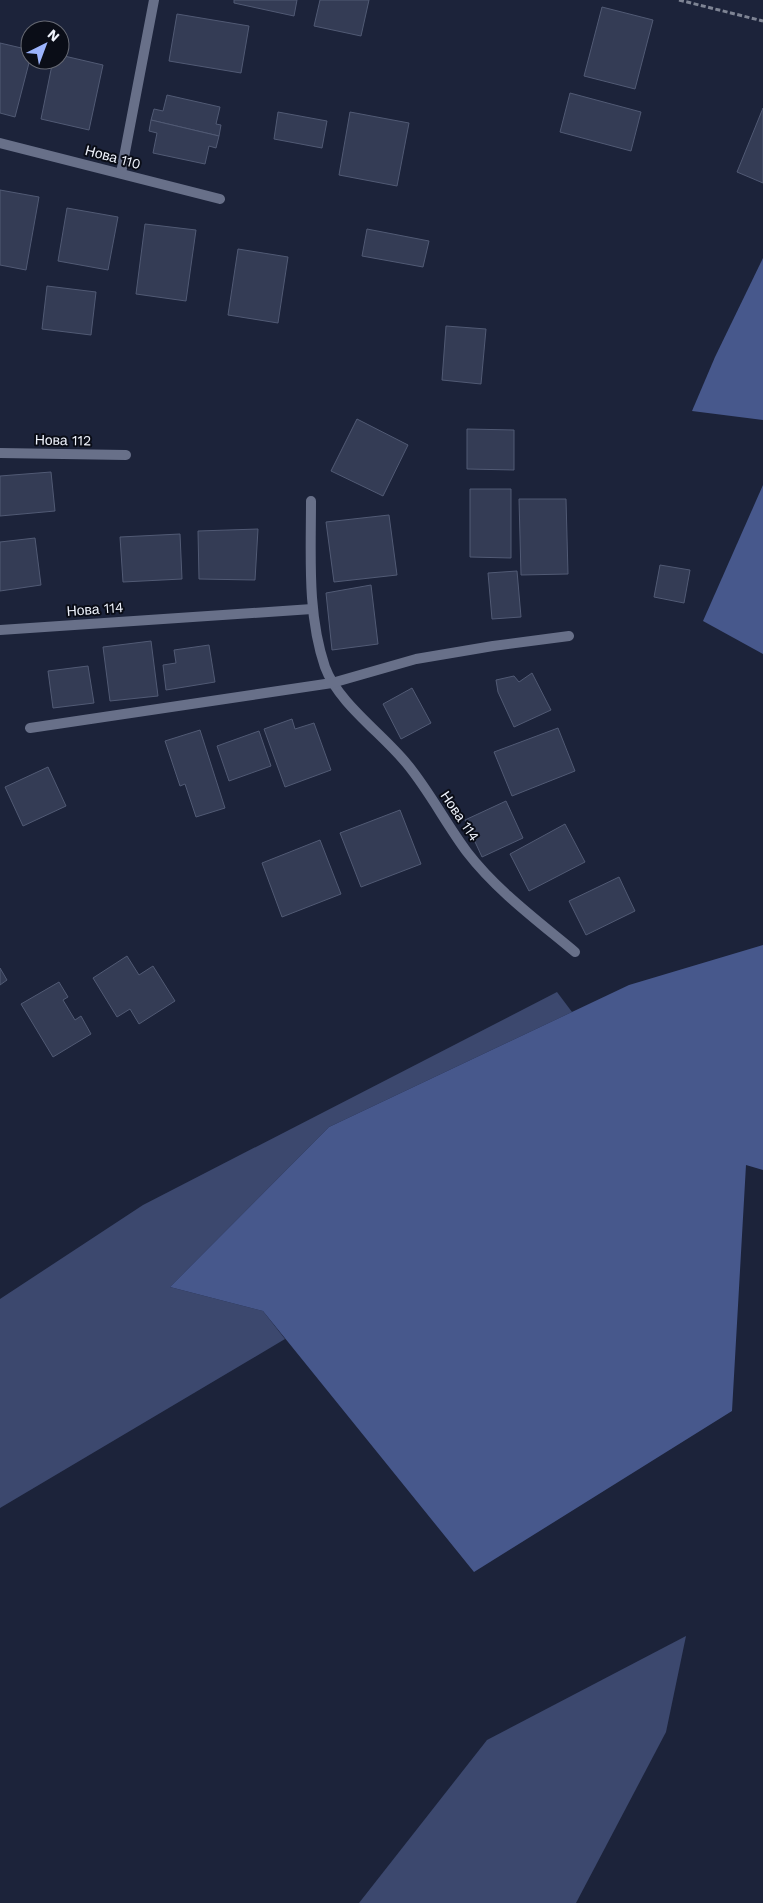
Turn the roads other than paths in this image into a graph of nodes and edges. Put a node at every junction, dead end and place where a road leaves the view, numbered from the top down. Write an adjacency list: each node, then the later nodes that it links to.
1 (154, 0): 3 (street)
2 (0, 143): 3 (street, Нова 110)
3 (121, 173): 4 (street, Нова 110)
4 (220, 199)
5 (0, 453): 6 (street, Нова 112)
6 (126, 455)
7 (310, 501): 8 (street, Нова 114)
8 (312, 608): 9 (street, Нова 114); 11 (street, Нова 114)
9 (0, 630)
10 (569, 636): 11 (street)
11 (332, 683): 12 (street); 13 (street, Нова 114)
12 (30, 728)
13 (575, 952)

